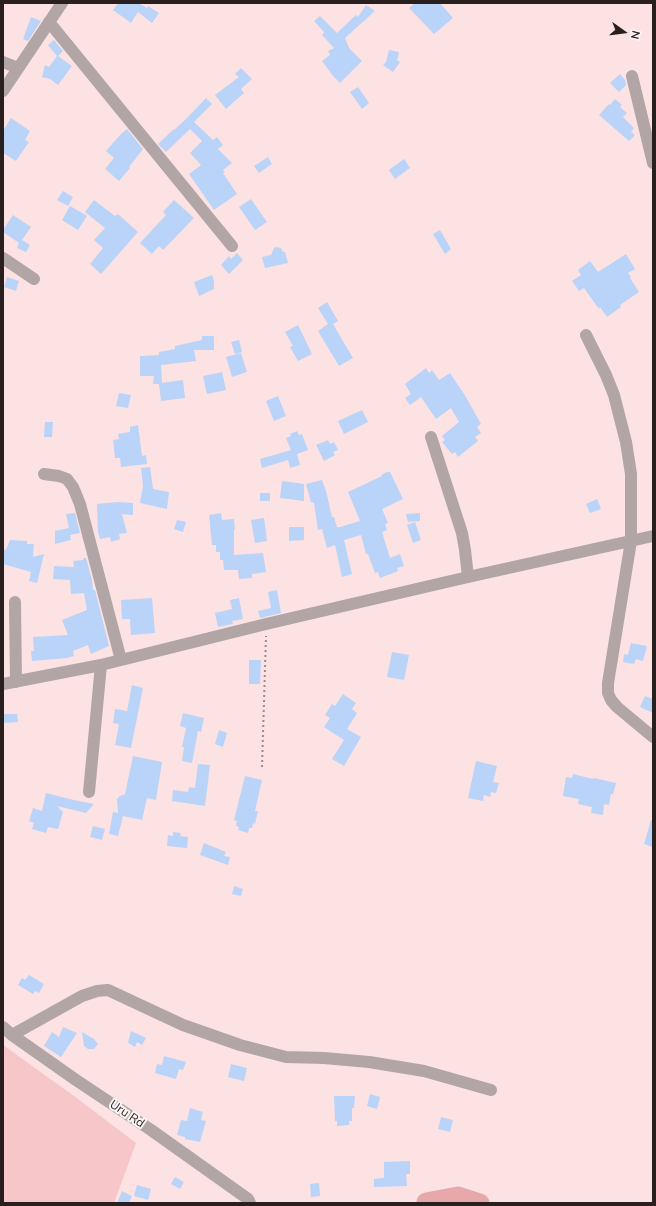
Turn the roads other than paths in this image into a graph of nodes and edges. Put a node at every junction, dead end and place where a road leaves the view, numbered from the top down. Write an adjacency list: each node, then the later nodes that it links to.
1 (62, 3): 2 (street)
2 (49, 22): 4 (street); 8 (street)
3 (3, 62): 4 (street)
4 (18, 68): 6 (street)
5 (632, 76): 7 (street)
6 (3, 91)
7 (653, 163)
8 (232, 246)
9 (3, 258): 10 (street)
10 (34, 278)
11 (586, 335): 15 (street)
12 (431, 437): 16 (street)
13 (44, 474): 18 (street)
14 (653, 536): 15 (street)
15 (631, 541): 16 (street); 22 (street)
16 (468, 577): 18 (street)
17 (15, 602): 20 (street)
18 (120, 660): 19 (street)
19 (101, 665): 20 (street); 23 (street)
20 (16, 682): 21 (street)
21 (3, 684)
22 (653, 737)
23 (89, 792)
24 (3, 1027): 25 (street, Uru Rd)
25 (12, 1035): 26 (street); 27 (street, Uru Rd)
26 (491, 1090)
27 (250, 1203)

